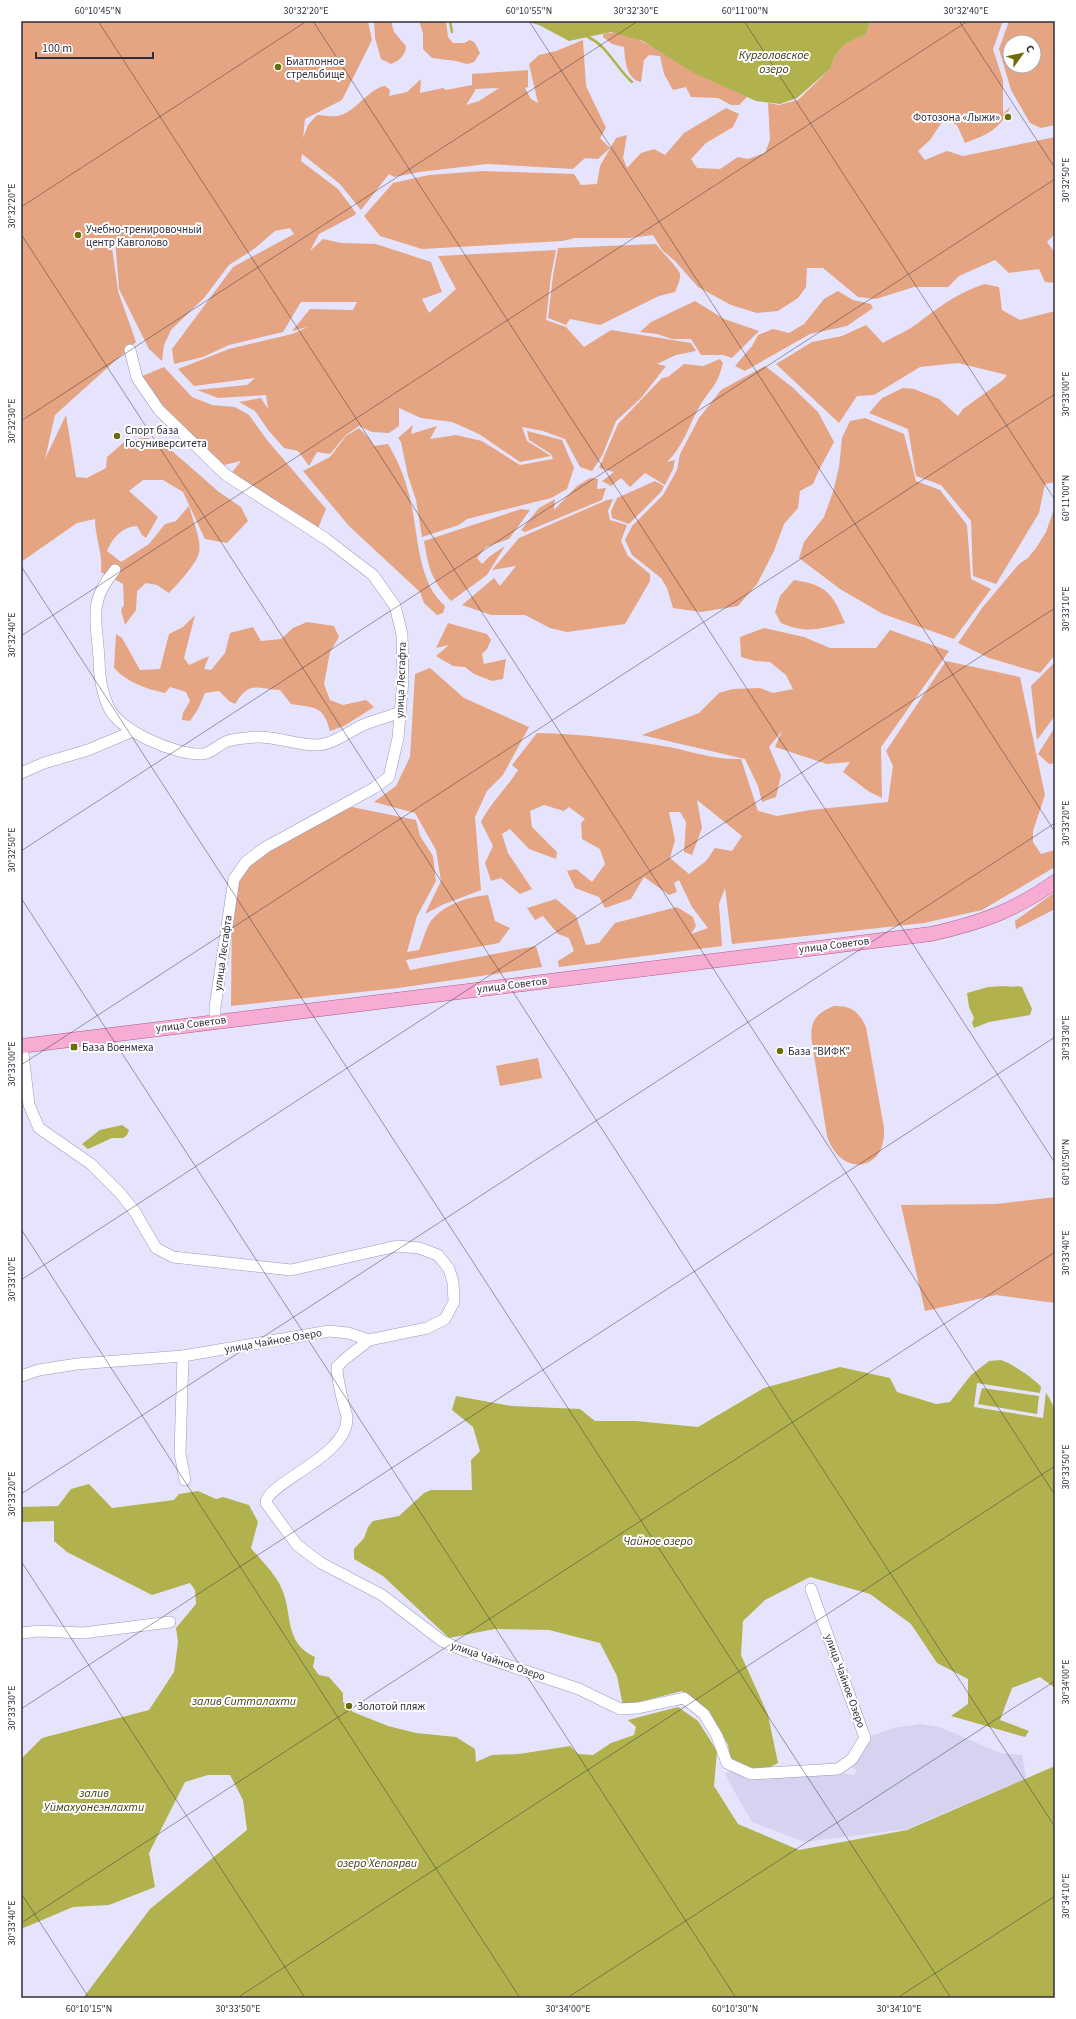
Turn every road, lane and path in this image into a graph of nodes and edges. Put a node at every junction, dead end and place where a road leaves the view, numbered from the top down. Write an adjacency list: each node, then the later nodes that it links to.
1 (130, 350): 3 (street, улица Лесгафта)
2 (115, 570): 4 (street)
3 (400, 712): 4 (street); 7 (street, улица Лесгафта)
4 (133, 731): 5 (street)
5 (21, 773)
6 (1055, 882): 7 (main road, улица Советов)
7 (215, 1021): 8 (main road, улица Советов)
8 (21, 1046): 9 (street)
9 (369, 1340): 10 (street, улица Чайное Озеро); 13 (street, улица Чайное Озеро)
10 (183, 1356): 11 (street, улица Чайное Озеро); 12 (street)
11 (21, 1376)
12 (185, 1480)
13 (810, 1589)
14 (170, 1622): 15 (street)
15 (21, 1633)

